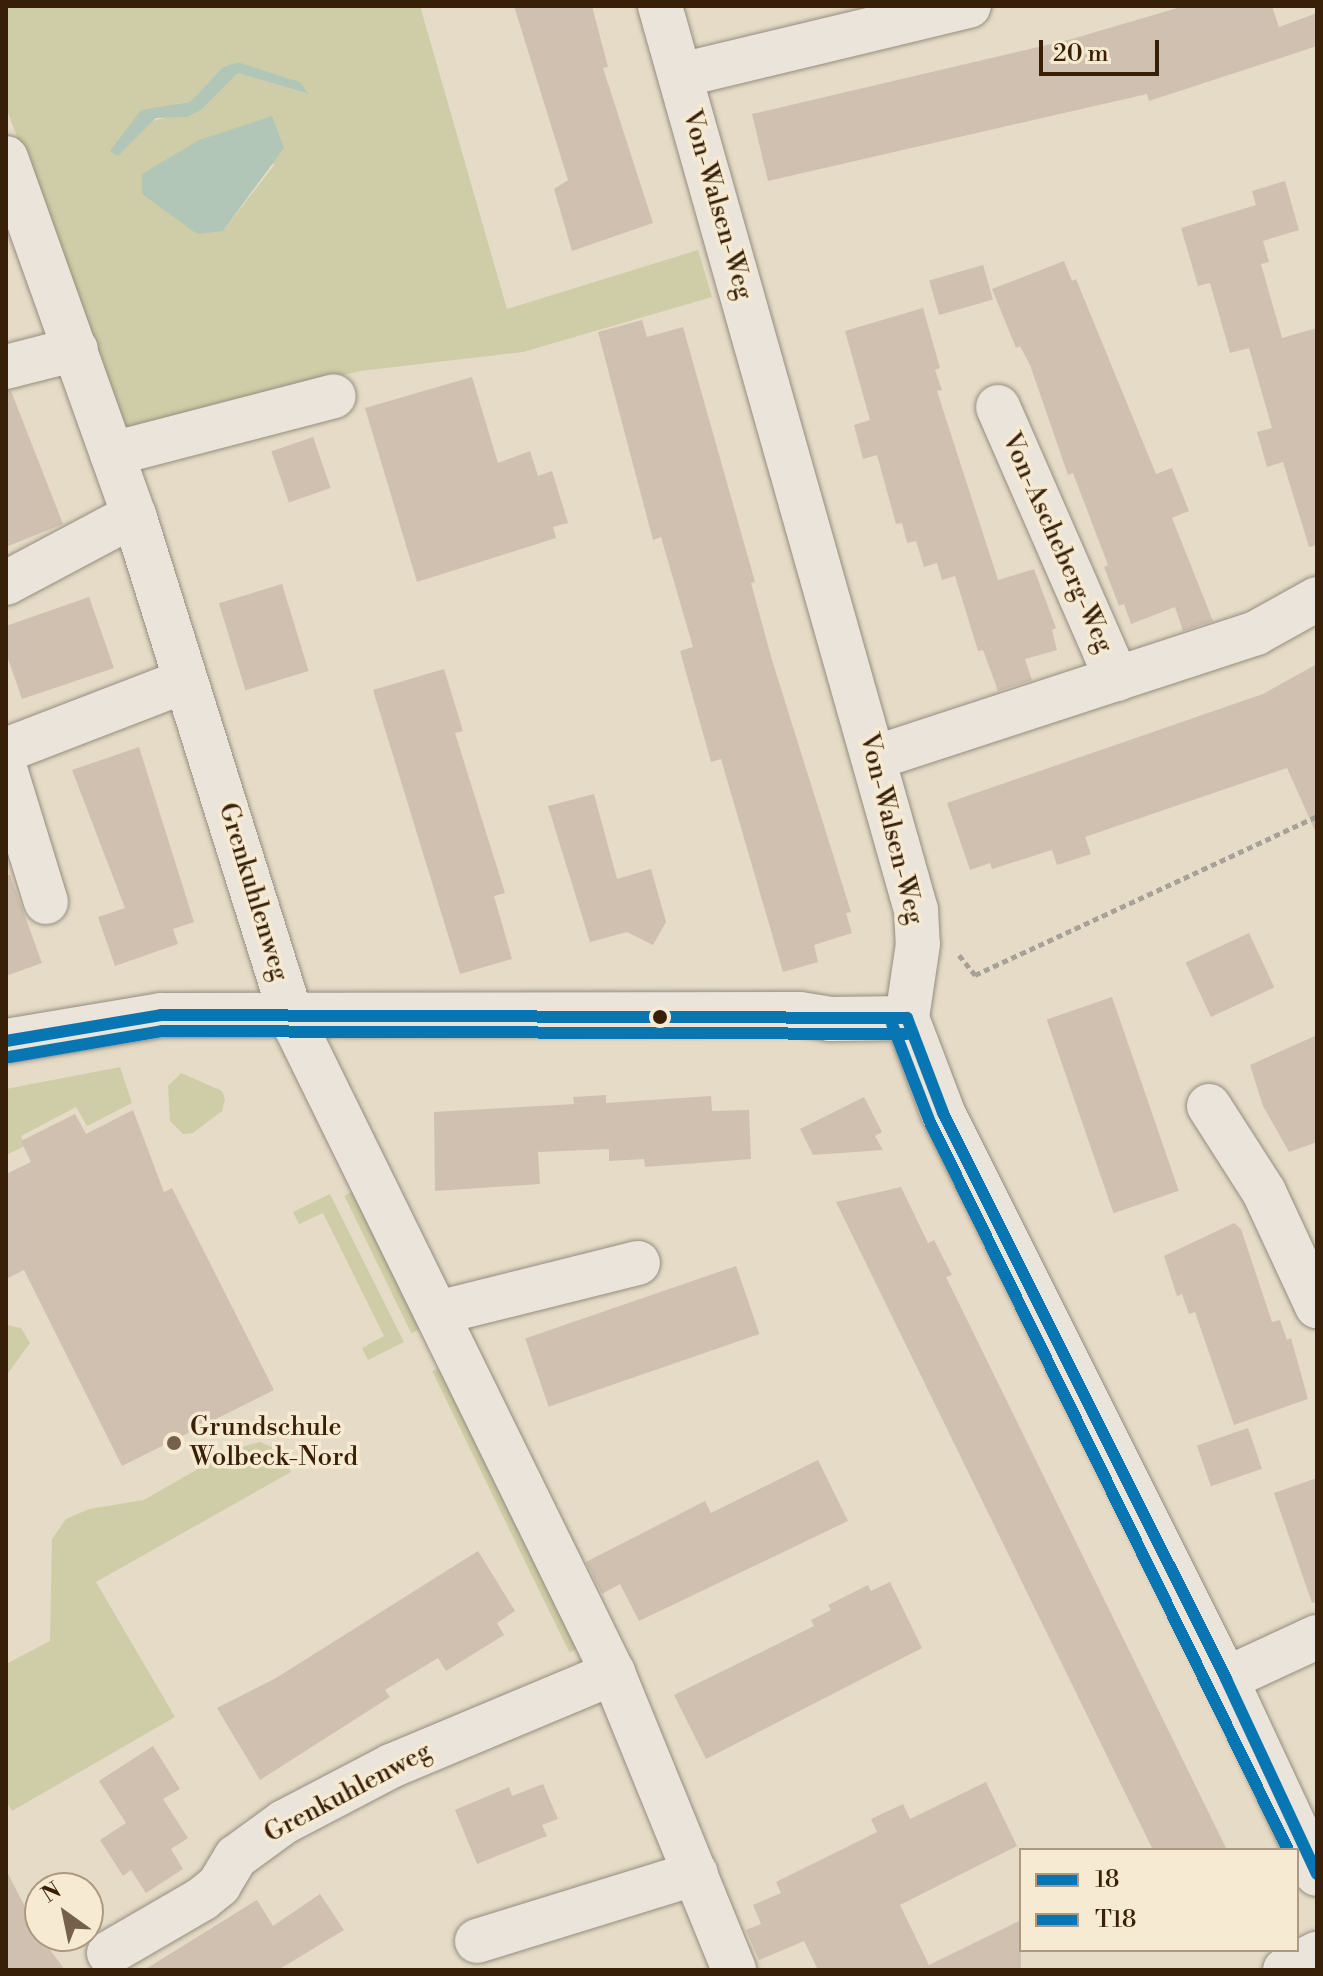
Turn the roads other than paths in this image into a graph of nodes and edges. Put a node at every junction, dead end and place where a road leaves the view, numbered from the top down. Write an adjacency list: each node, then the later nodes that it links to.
1 (660, 6): 4 (street, Von-Walsen-Weg)
2 (969, 6): 3 (street)
3 (891, 14): 4 (street)
4 (681, 75): 17 (street, Von-Walsen-Weg)
5 (6, 158): 6 (street, Grenkuhlenweg)
6 (76, 349): 7 (street); 10 (street, Grenkuhlenweg)
7 (6, 367)
8 (334, 396): 10 (street)
9 (998, 407): 14 (street, Von-Ascheberg-Weg)
10 (112, 454): 11 (street, Grenkuhlenweg)
11 (134, 515): 12 (street); 15 (street, Grenkuhlenweg)
12 (6, 583)
13 (1317, 599): 14 (street, Von-Ascheberg-Weg)
14 (1117, 679): 17 (street, Von-Ascheberg-Weg)
15 (185, 681): 16 (street); 21 (street, Grenkuhlenweg)
16 (6, 750)
17 (874, 758): 20 (street, Von-Walsen-Weg)
18 (6, 772): 19 (street)
19 (46, 902)
20 (907, 1018): 21 (street); 29 (street, Von-Walsen-Weg)
21 (292, 1019): 22 (street); 26 (street, Grenkuhlenweg)
22 (6, 1041)
23 (1209, 1106): 25 (street)
24 (638, 1263): 26 (street)
25 (1317, 1306)
26 (437, 1313): 28 (street, Grenkuhlenweg)
27 (1317, 1637): 29 (street)
28 (613, 1673): 30 (street, Grenkuhlenweg); 33 (street, Grenkuhlenweg)
29 (1226, 1679): 31 (street, Von-Walsen-Weg)
30 (696, 1873): 32 (street); 35 (street, Grenkuhlenweg)
31 (1317, 1874)
32 (477, 1941)
33 (109, 1953)
34 (1317, 1954): 36 (street)
35 (734, 1970)
36 (1285, 1970)

